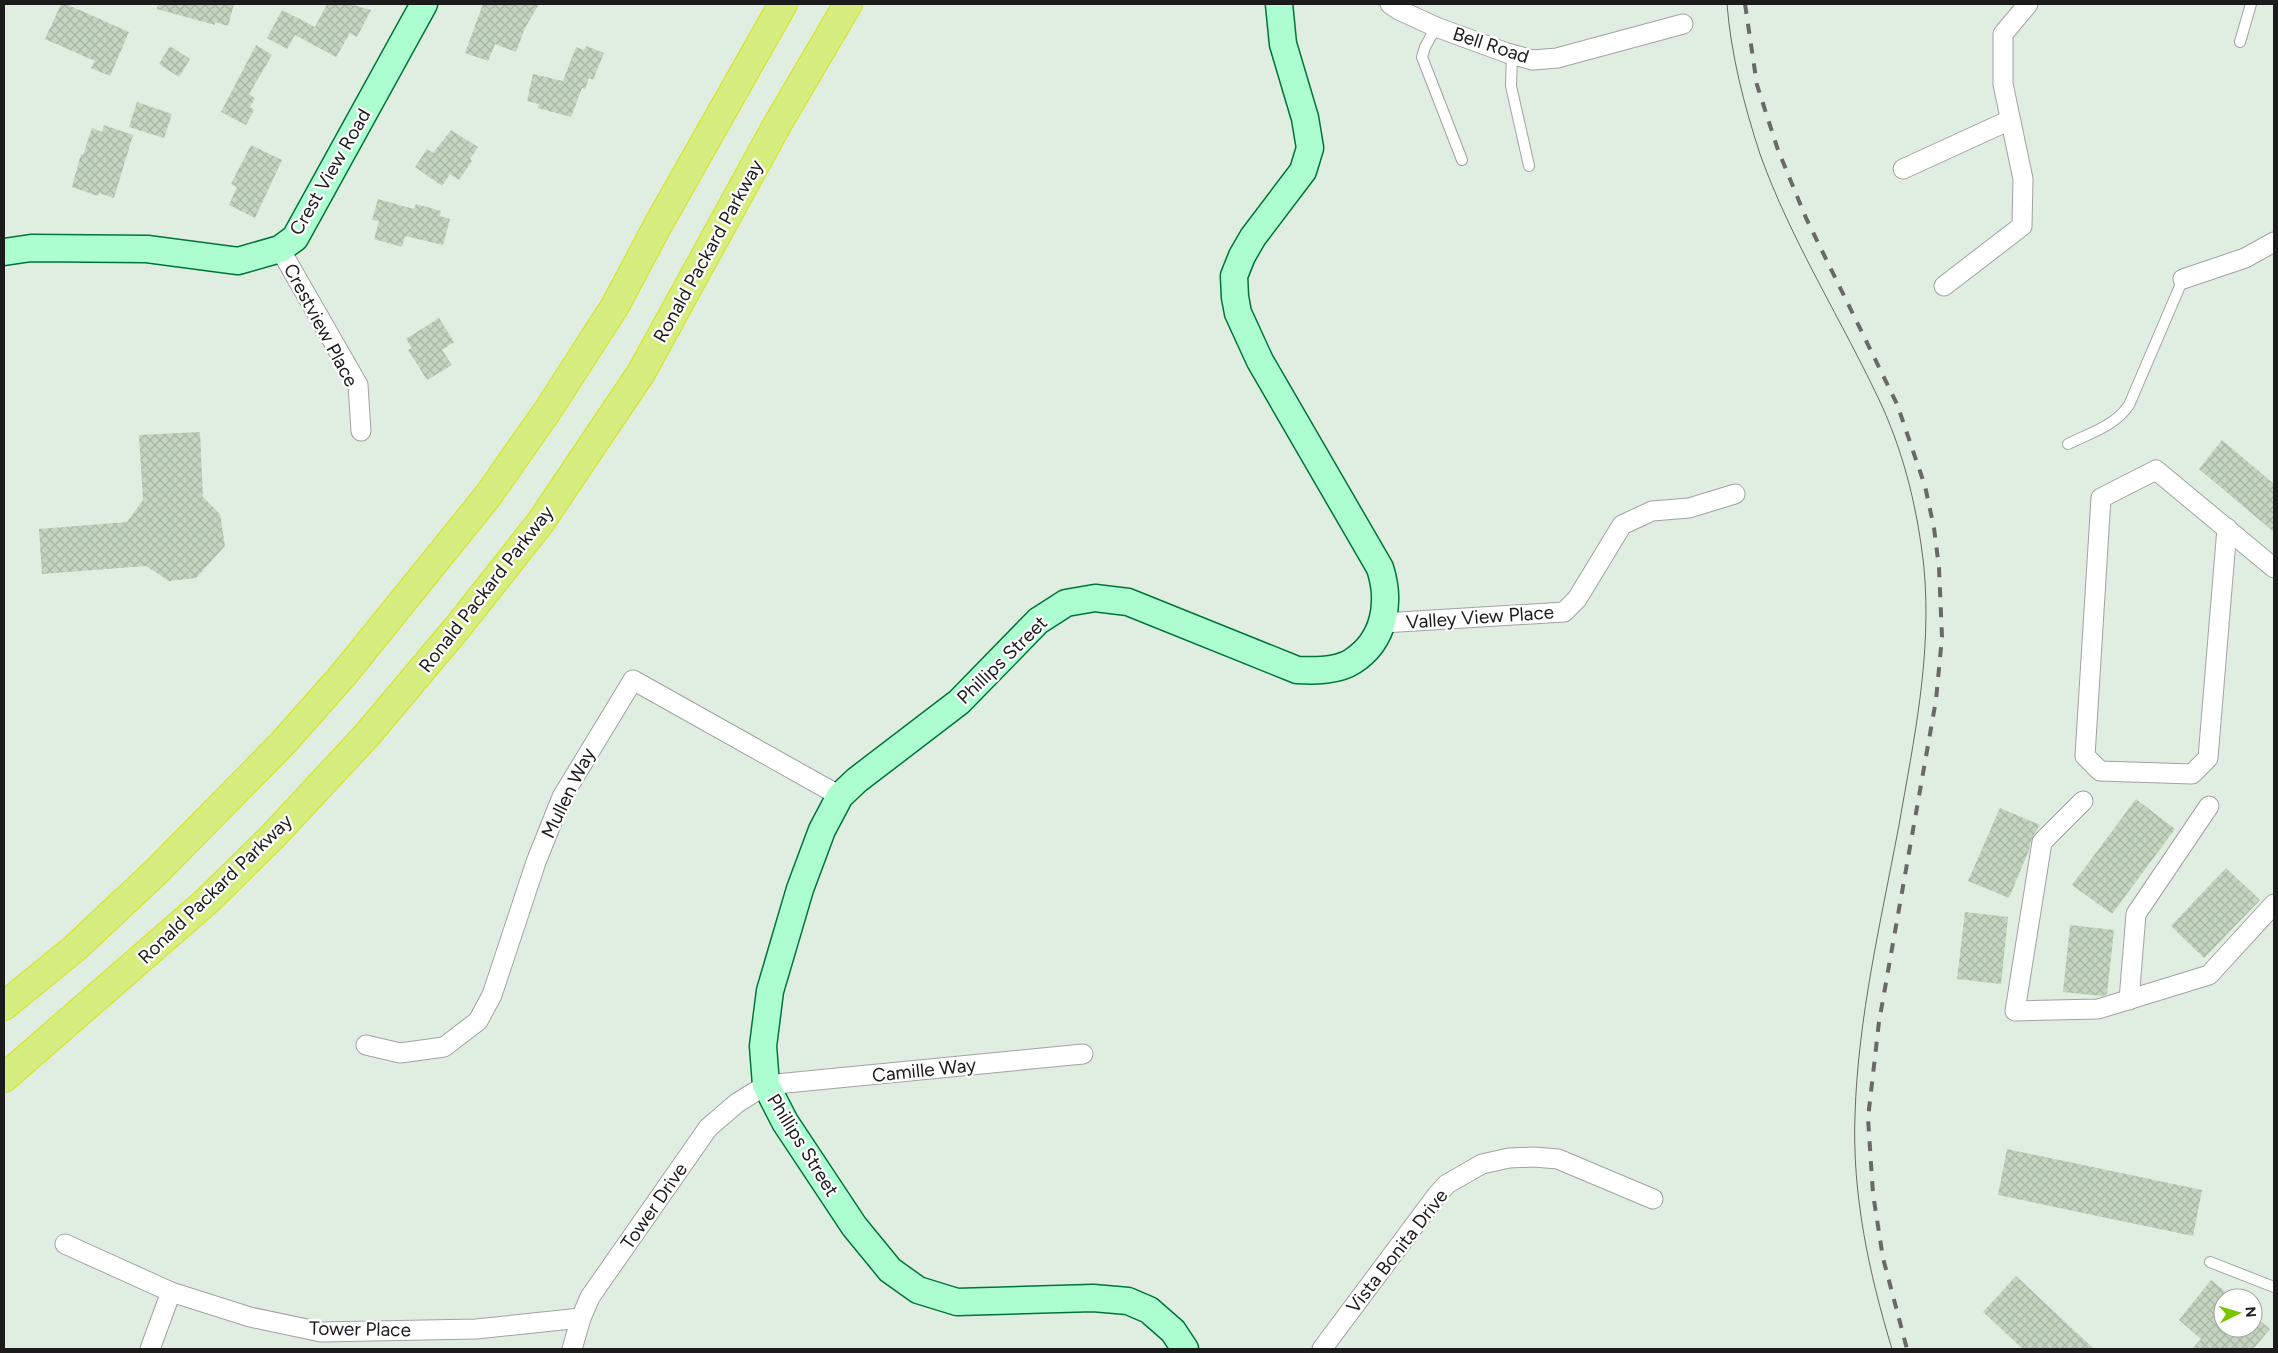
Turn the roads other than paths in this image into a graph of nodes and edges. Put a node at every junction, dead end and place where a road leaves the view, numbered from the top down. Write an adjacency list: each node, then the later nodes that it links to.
1 (424, 4): 17 (street, Crest View Road)
2 (783, 4): 32 (highway)
3 (848, 4): 35 (highway, Ronald Packard Parkway)
4 (1278, 4): 26 (street, Phillips Street)
5 (2028, 4): 12 (street)
6 (2251, 4): 10 (lane)
7 (1394, 7): 9 (street, Bell Road)
8 (1683, 24): 11 (street, Bell Road)
9 (1436, 27): 11 (street, Bell Road); 13 (lane)
10 (2240, 42)
11 (1512, 54): 14 (lane)
12 (2010, 120): 15 (street); 20 (street)
13 (1462, 160)
14 (1529, 166)
15 (1903, 169)
16 (2274, 242): 19 (street)
17 (280, 249): 18 (street, Crest View Road); 21 (street, Crestview Place)
18 (4, 252)
19 (2183, 279): 22 (lane)
20 (1944, 286)
21 (361, 432)
22 (2068, 444)
23 (1735, 494): 26 (street, Valley View Place)
24 (2227, 528): 24 (street); 25 (street)
25 (2274, 568)
26 (1383, 623): 27 (street, Phillips Street)
27 (840, 796): 33 (street, Mullen Way); 36 (street, Phillips Street)
28 (2083, 801): 31 (street)
29 (2209, 806): 31 (street)
30 (2274, 904): 31 (street)
31 (2129, 1000)
32 (4, 1006)
33 (366, 1045)
34 (1083, 1054): 36 (street, Camille Way)
35 (4, 1078)
36 (766, 1086): 42 (street, Tower Drive); 45 (street, Phillips Street)
37 (1654, 1199): 46 (street, Vista Bonita Drive)
38 (65, 1244): 41 (street, Tower Place)
39 (2210, 1262): 40 (lane)
40 (2274, 1287)
41 (171, 1292): 42 (street, Tower Place); 43 (street)
42 (581, 1318): 44 (street, Tower Drive)
43 (150, 1349)
44 (572, 1349)
45 (1185, 1349)
46 (1322, 1349)

